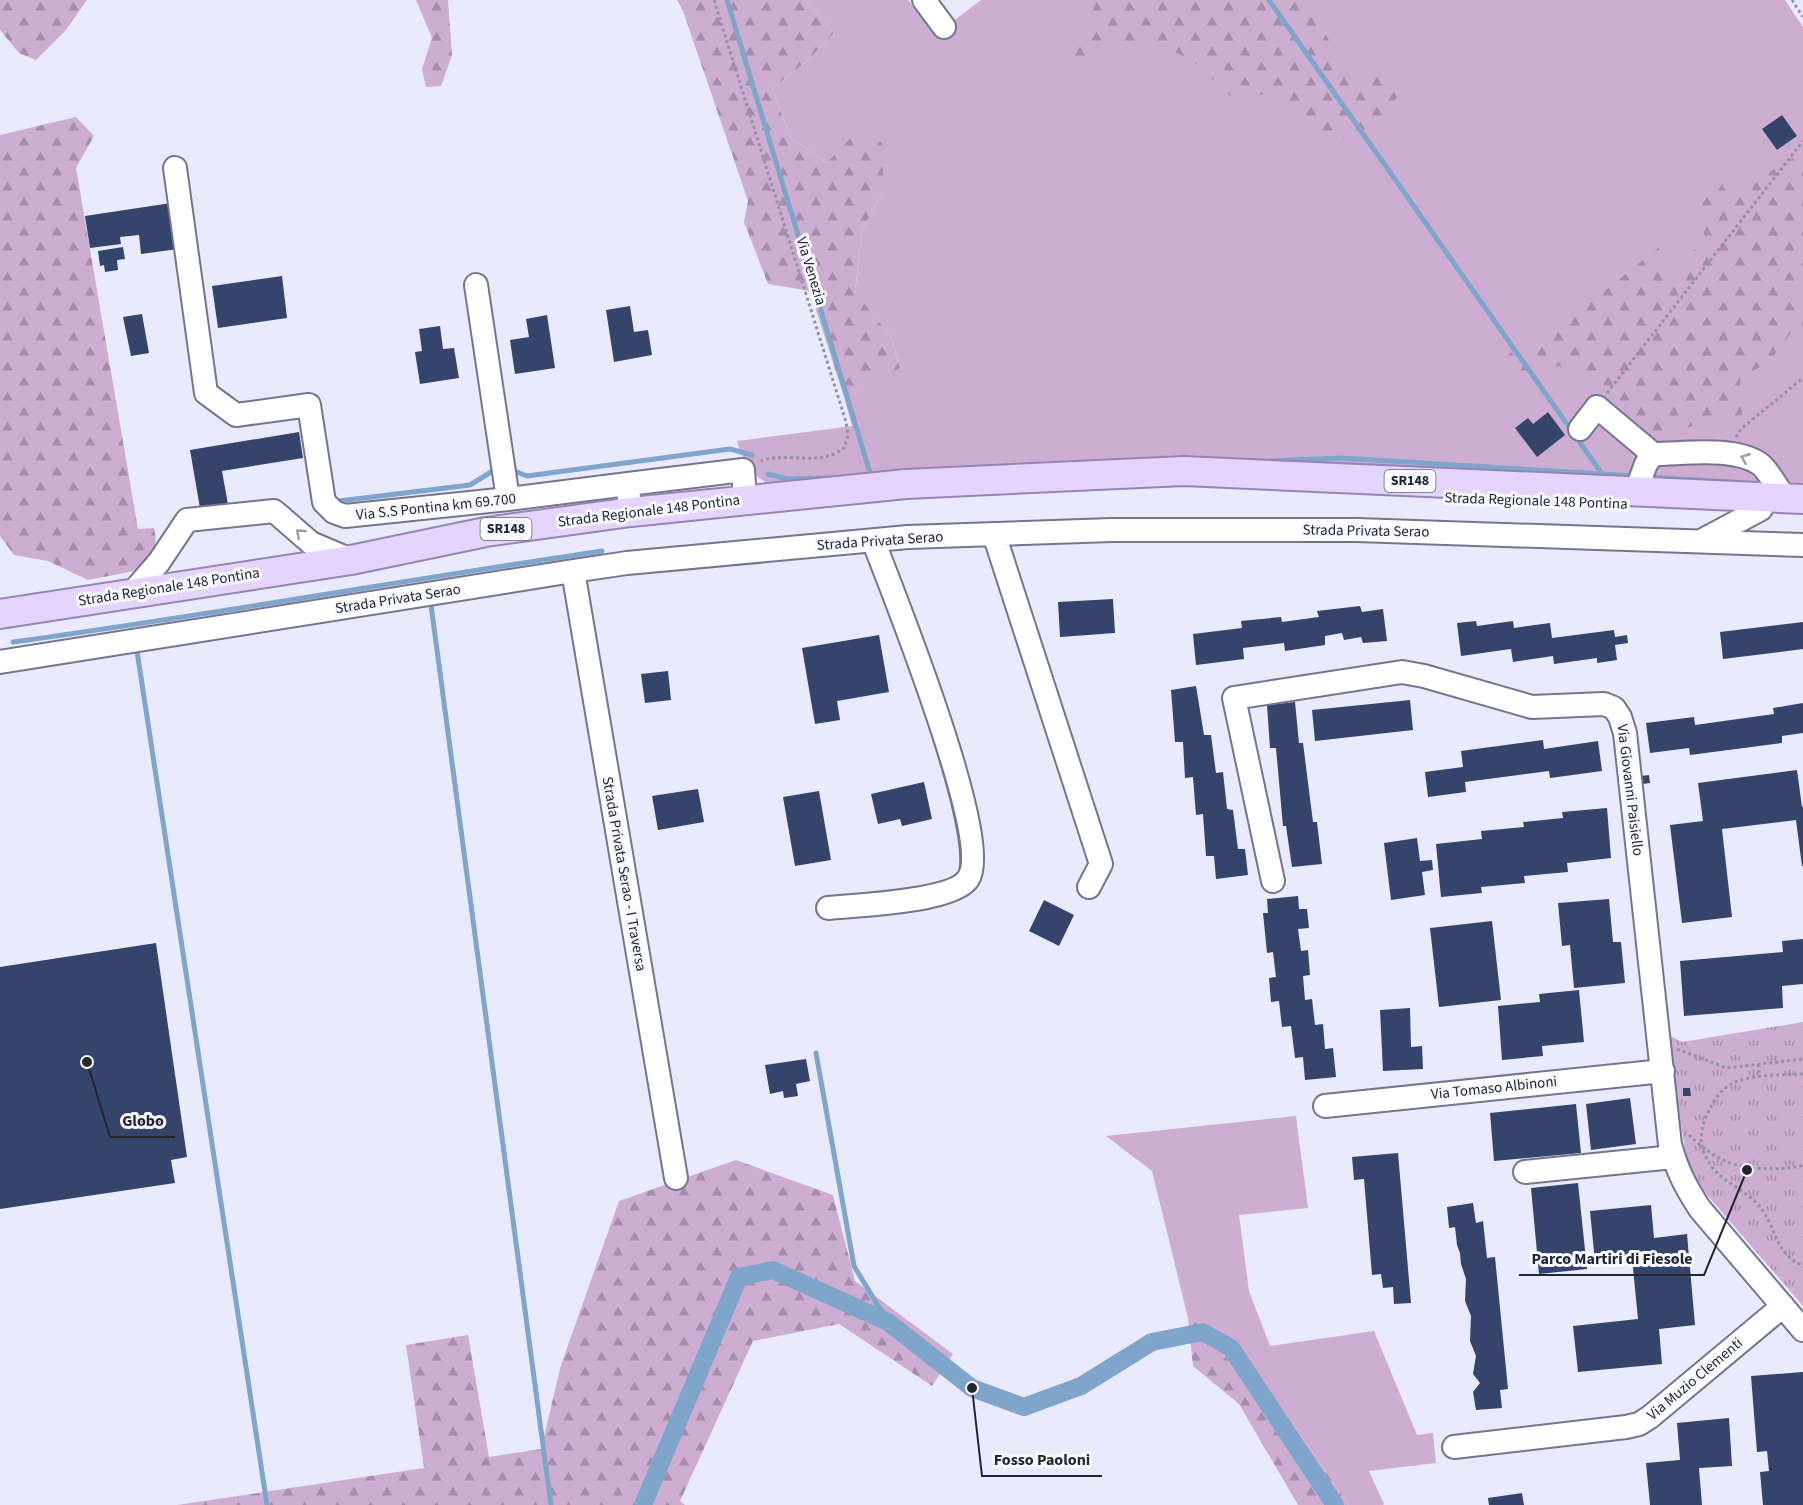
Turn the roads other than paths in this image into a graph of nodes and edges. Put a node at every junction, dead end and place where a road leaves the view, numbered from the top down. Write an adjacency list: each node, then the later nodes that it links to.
1 (924, 0): 2 (street)
2 (944, 27)
3 (175, 168): 10 (street, Via S.S Pontina km 69.700)
4 (476, 285): 10 (street)
5 (1580, 429): 6 (street)
6 (1649, 459): 9 (street, Strada Regionale 148 Pontina); 12 (street, one-way to 6)
7 (1017, 480): 9 (main road, Strada Regionale 148 Pontina / SR148); 11 (main road, Strada Regionale 148 Pontina / SR148); 12 (main road, Strada Regionale 148 Pontina / SR148)
8 (628, 484): 10 (street, Via S.S Pontina km 69.700); 11 (street, Via S.S Pontina km 69.700); 13 (street)
9 (1636, 491): 12 (main road, Strada Regionale 148 Pontina / SR148)
10 (508, 499)
11 (745, 499): 13 (main road, Strada Regionale 148 Pontina / SR148)
12 (1788, 505): 16 (street, Strada Privata Serao)
13 (631, 512): 18 (main road, Strada Regionale 148 Pontina / SR148)
14 (994, 534): 15 (street, Strada Privata Serao); 16 (street, Strada Privata Serao); 24 (street)
15 (873, 540): 19 (street, Strada Privata Serao); 25 (street)
16 (1702, 540): 17 (street)
17 (1803, 545)
18 (351, 560): 20 (main road, Strada Regionale 148 Pontina / SR148); 20 (street, one-way to 20)
19 (573, 571): 22 (street, Strada Privata Serao); 30 (street, Strada Privata Serao - I Traversa)
20 (132, 593): 21 (main road, Strada Regionale 148 Pontina / SR148)
21 (0, 614)
22 (0, 662)
23 (1273, 881): 26 (street, Via Giovanni Paisiello)
24 (1089, 887)
25 (828, 908)
26 (1663, 1071): 27 (street, Via Tomaso Albinoni); 28 (street, Via Giovanni Paisiello)
27 (1325, 1106)
28 (1673, 1157): 29 (street); 31 (street, Via Giovanni Paisiello)
29 (1524, 1172)
30 (676, 1178)
31 (1783, 1306): 32 (street, Via Giovanni Paisiello); 33 (street, Via Muzio Clementi)
32 (1803, 1330)
33 (1454, 1447)

